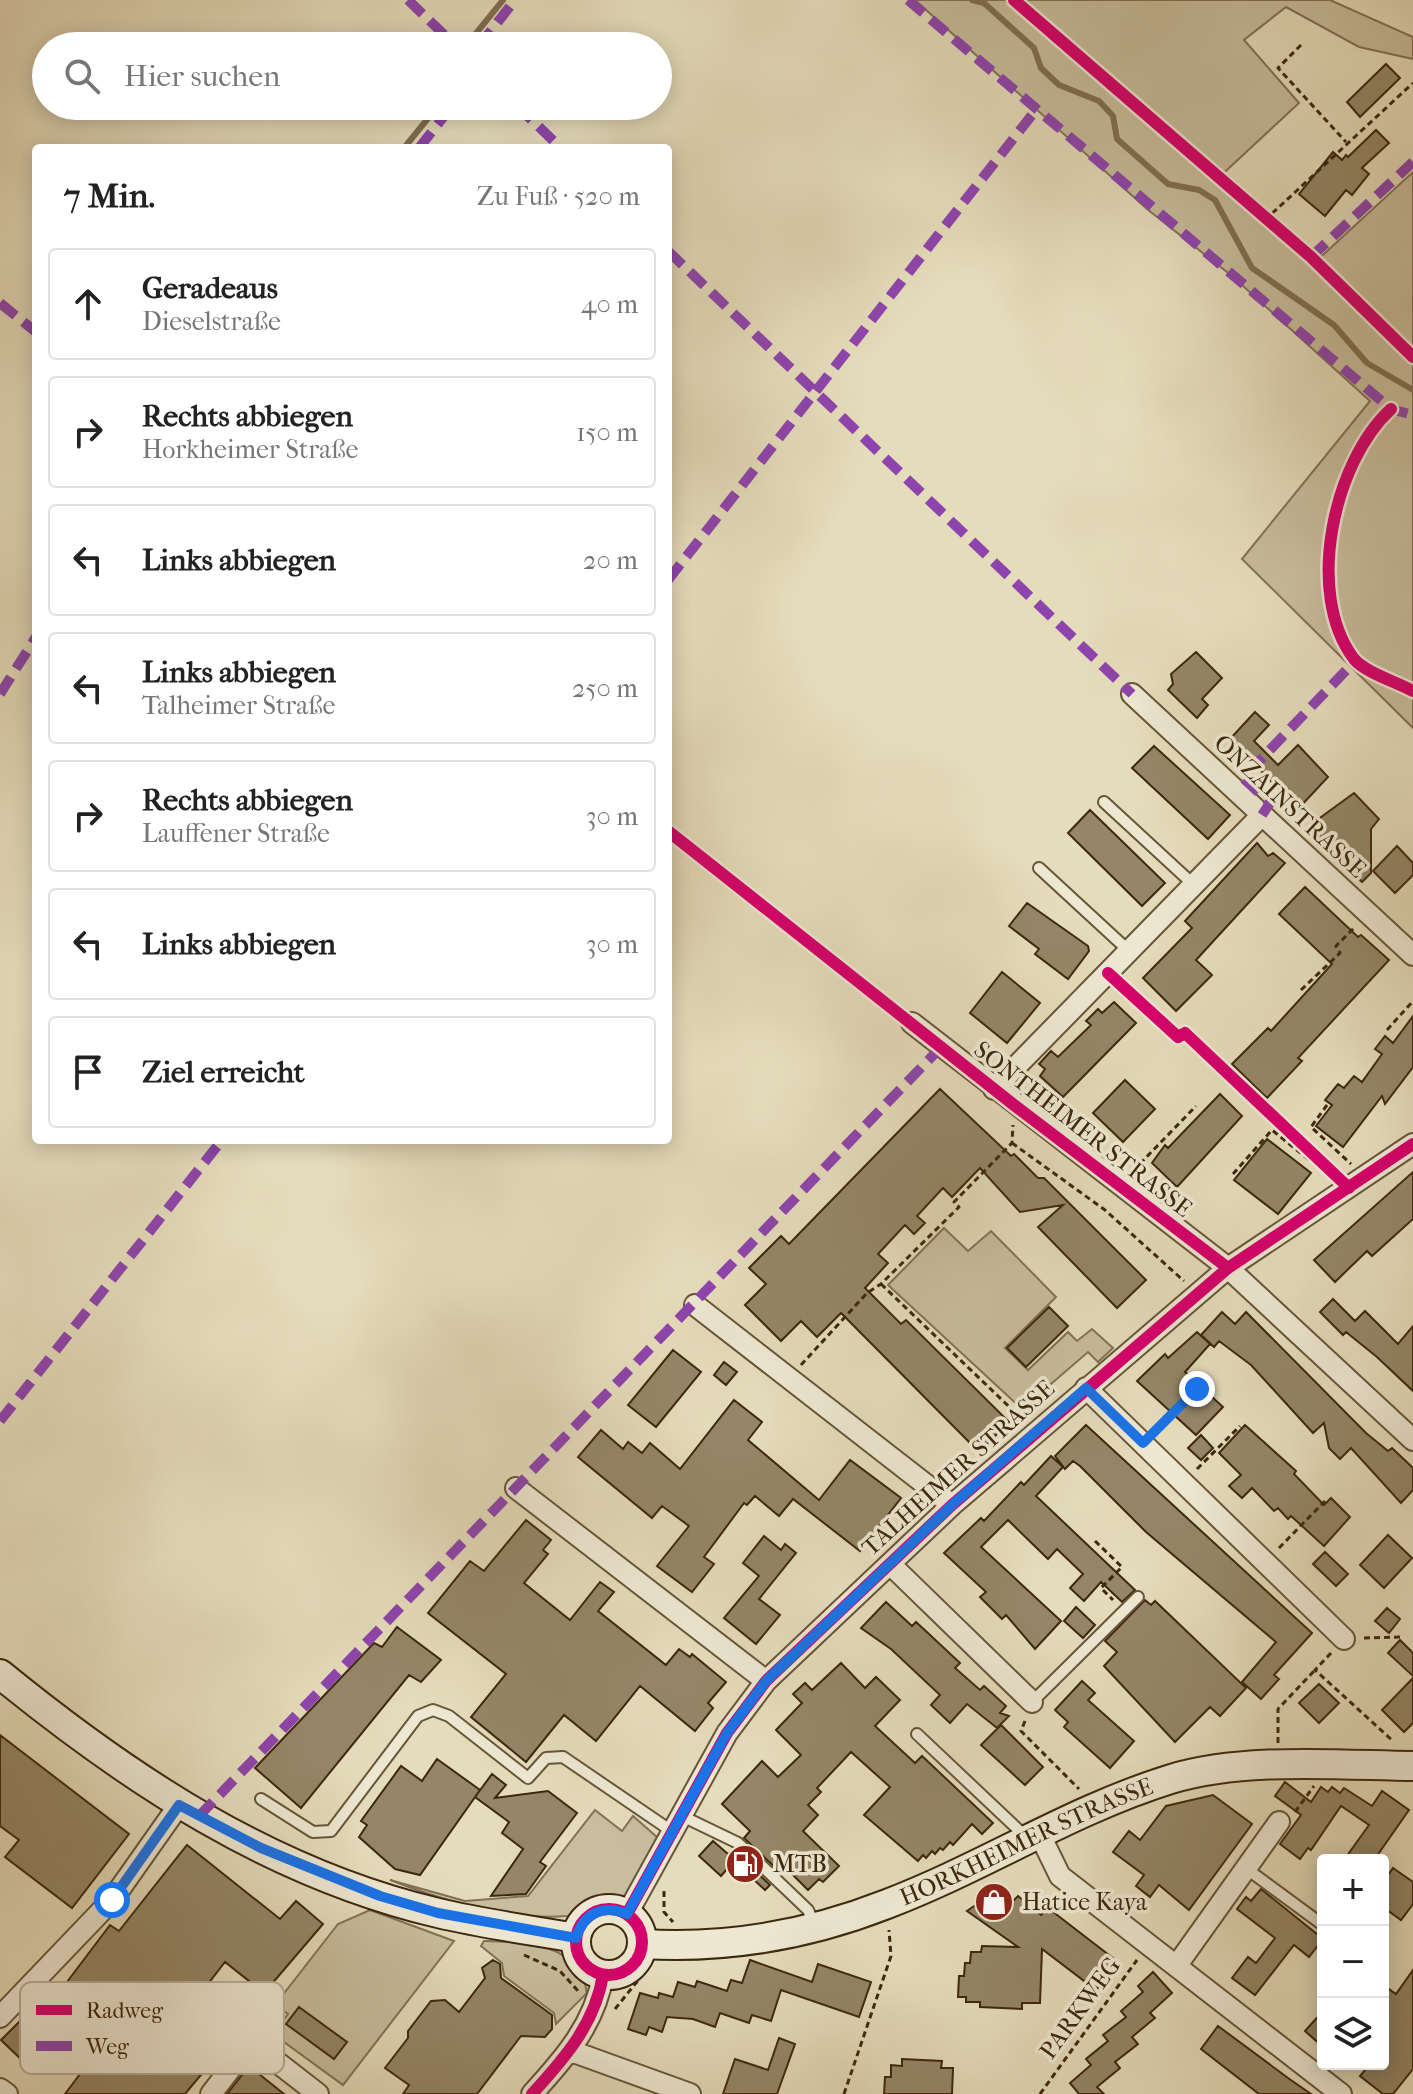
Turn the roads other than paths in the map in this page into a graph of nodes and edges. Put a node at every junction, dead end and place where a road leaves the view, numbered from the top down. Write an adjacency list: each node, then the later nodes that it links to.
1 (1132, 694): 3 (street, ONZAINSTRASSE)
2 (1104, 802): 5 (lane)
3 (1262, 815): 5 (street); 7 (street, ONZAINSTRASSE)
4 (1039, 868): 6 (lane)
5 (1194, 885): 6 (street)
6 (1129, 951): 9 (street)
7 (1413, 955)
8 (912, 1023): 9 (street, SONTHEIMER STRASSE)
9 (994, 1089): 11 (street, SONTHEIMER STRASSE)
10 (1413, 1144): 11 (street, TALHEIMER STRASSE)
11 (1228, 1268): 13 (street, TALHEIMER STRASSE); 14 (street, SONTHEIMER STRASSE)
12 (695, 1305): 16 (street)
13 (1086, 1388): 16 (street, TALHEIMER STRASSE); 19 (street)
14 (1413, 1440)
15 (516, 1488): 21 (street)
16 (952, 1505): 17 (street, TALHEIMER STRASSE)
17 (890, 1564): 21 (street, TALHEIMER STRASSE); 22 (street)
18 (1138, 1597): 22 (lane)
19 (1344, 1639)
20 (0, 1674): 26 (main road)
21 (766, 1681): 28 (street, TALHEIMER STRASSE)
22 (1032, 1702)
23 (917, 1734): 29 (lane)
24 (1407, 1758): 29 (main road, HORKHEIMER STRASSE)
25 (261, 1799): 28 (lane)
26 (179, 1805): 34 (main road); 38 (street)
27 (1279, 1822): 30 (street)
28 (677, 1824): 31 (street, TALHEIMER STRASSE); 33 (lane)
29 (1033, 1836): 33 (main road, HORKHEIMER STRASSE); 36 (street)
30 (1247, 1869): 32 (lane); 36 (street)
31 (627, 1914): 34 (main road); 35 (main road)
32 (1317, 1921)
33 (816, 1928): 35 (main road, HORKHEIMER STRASSE)
34 (576, 1938): 37 (main road)
35 (643, 1944): 37 (main road)
36 (1177, 1965): 50 (street)
37 (603, 1975): 41 (street)
38 (34, 1982)
39 (20, 1996): 40 (street)
40 (0, 2017)
41 (571, 2051): 48 (street); 49 (street)
42 (284, 2068): 47 (street)
43 (226, 2074): 46 (street)
44 (0, 2089): 45 (street)
45 (7, 2094)
46 (211, 2094)
47 (318, 2094)
48 (532, 2094)
49 (690, 2094)
50 (1341, 2094)

